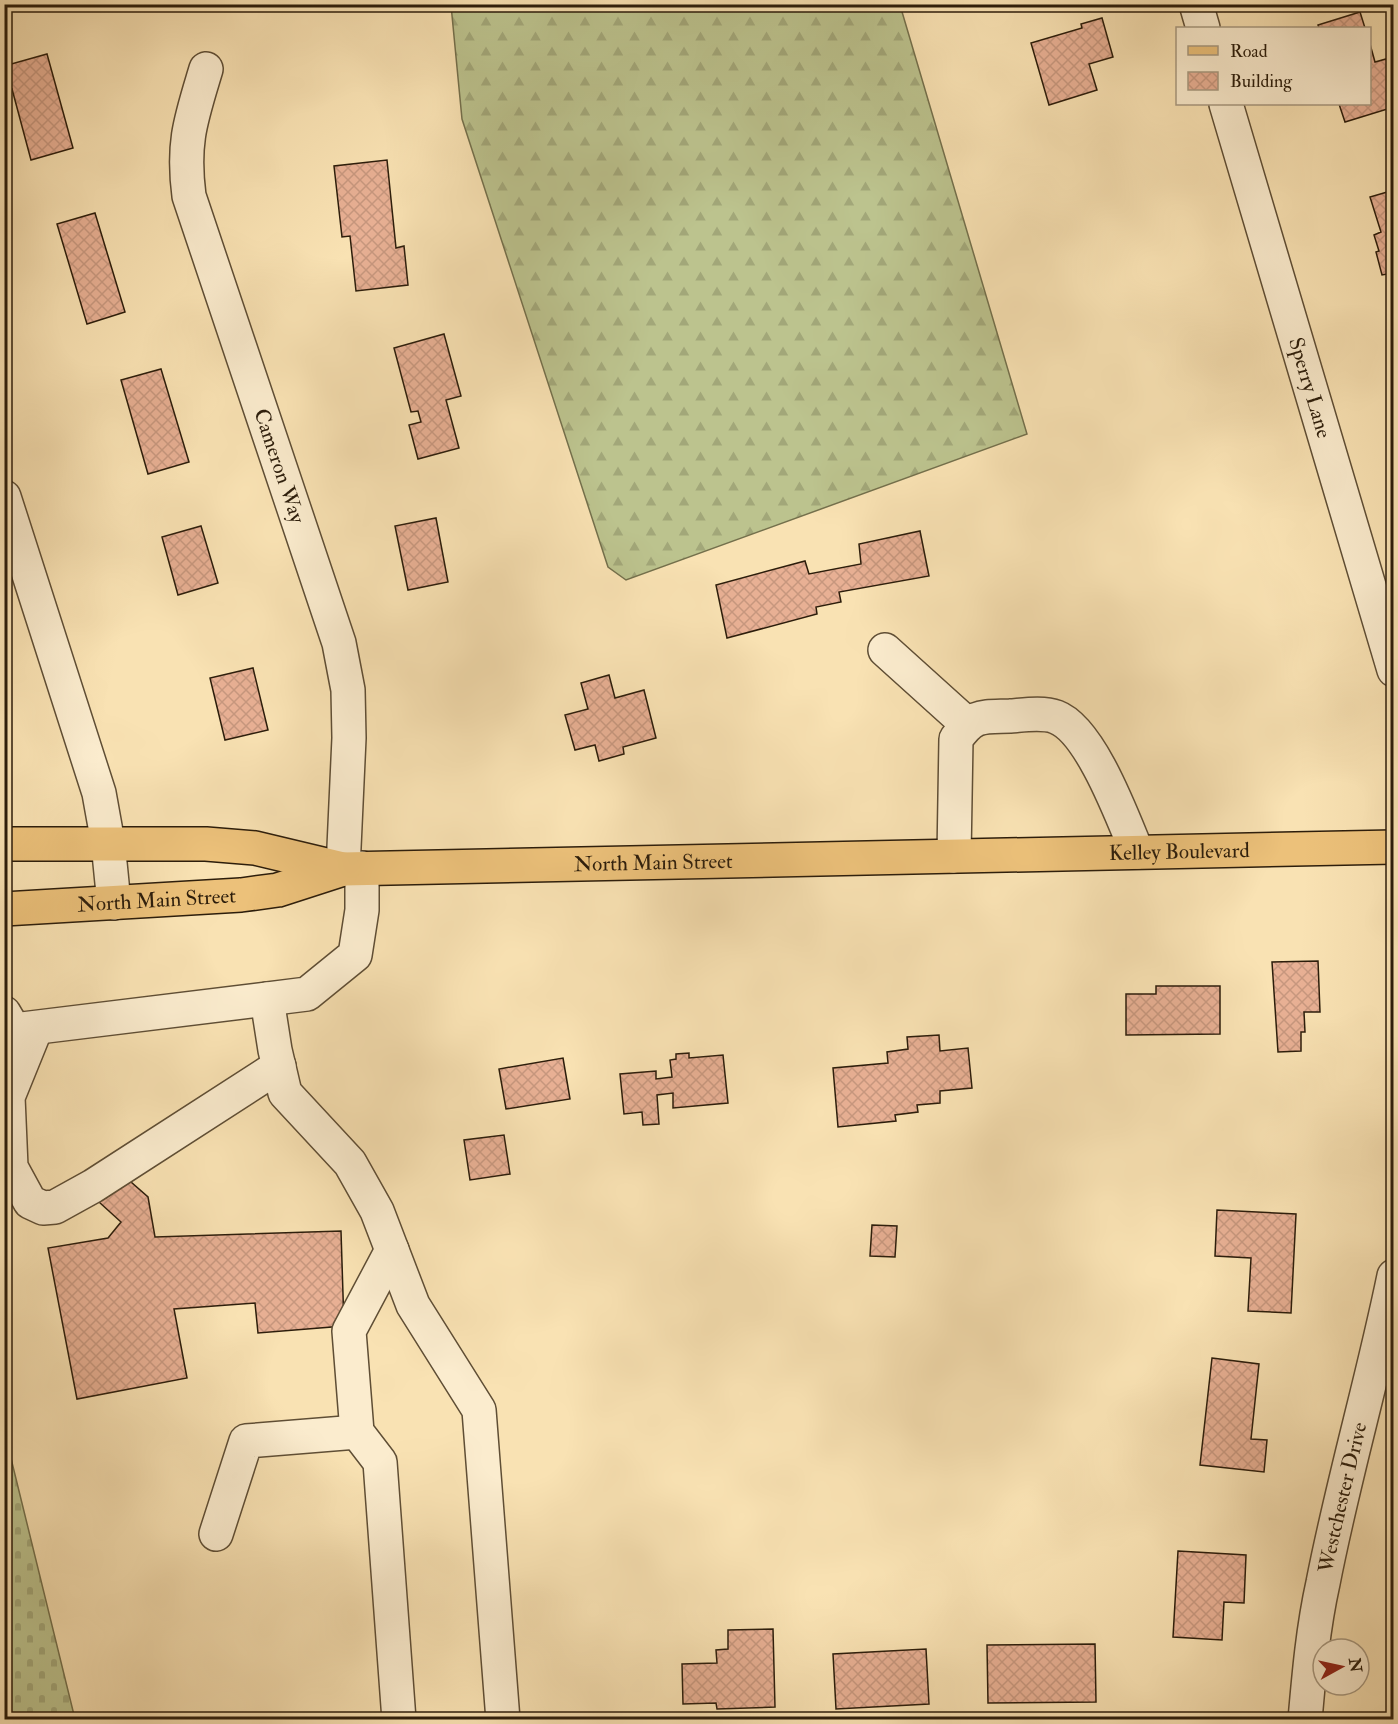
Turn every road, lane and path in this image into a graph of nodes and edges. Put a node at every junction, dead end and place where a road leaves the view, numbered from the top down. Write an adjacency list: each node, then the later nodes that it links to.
1 (1196, 4): 2 (street)
2 (1203, 27)
3 (206, 69): 14 (street, Cameron Way)
4 (1226, 105): 7 (street, Sperry Lane)
5 (4, 497): 10 (street)
6 (885, 650): 8 (street)
7 (1394, 670)
8 (967, 724): 12 (street); 13 (street)
9 (4, 843): 10 (main road, North Main Street)
10 (108, 843): 14 (main road, North Main Street); 15 (street)
11 (1394, 847): 12 (main road, Kelley Boulevard)
12 (1137, 852): 13 (main road, Kelley Boulevard)
13 (960, 856): 14 (main road, North Main Street)
14 (353, 869): 15 (main road, North Main Street); 17 (street, Cameron Way)
15 (114, 903): 16 (main road, North Main Street)
16 (4, 909)
17 (267, 999): 19 (street, Cameron Way); 20 (street)
18 (4, 1013): 19 (street, Cameron Way)
19 (36, 1028): 20 (street)
20 (279, 1066): 21 (street)
21 (392, 1250): 23 (street); 26 (street)
22 (1394, 1276): 27 (street, Westchester Drive)
23 (357, 1432): 24 (street); 25 (street)
24 (216, 1534)
25 (399, 1719)
26 (503, 1719)
27 (1305, 1719)

